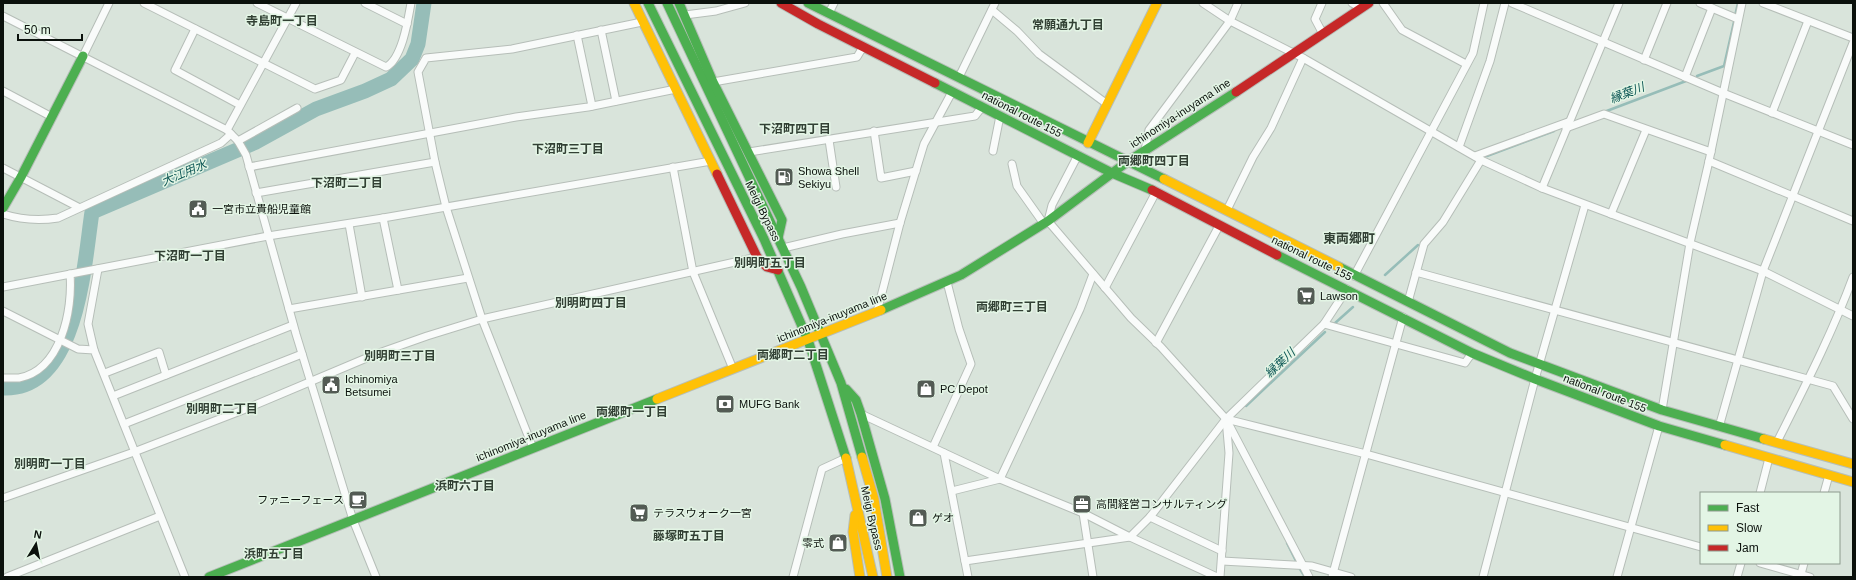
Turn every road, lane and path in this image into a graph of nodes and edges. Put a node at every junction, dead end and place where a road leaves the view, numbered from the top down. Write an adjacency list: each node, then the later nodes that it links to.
1 (109, 3): 51 (street)
2 (144, 3): 42 (street)
3 (256, 3): 37 (street)
4 (296, 3): 37 (street)
5 (365, 3): 41 (street)
6 (412, 3): 41 (street)
7 (634, 3): 40 (main road)
8 (648, 3): 126 (main road, Meigi Bypass)
9 (667, 3): 121 (main road, Meigi Bypass)
10 (679, 3): 34 (main road)
11 (745, 3): 34 (street)
12 (781, 3): 49 (main road, national route 155)
13 (808, 3): 33 (main road, national route 155)
14 (834, 3): 33 (street)
15 (995, 3): 32 (street)
16 (1157, 3): 64 (main road)
17 (1203, 3): 38 (street)
18 (1238, 3): 38 (street)
19 (1322, 3): 44 (street)
20 (1352, 3): 30 (street)
21 (1383, 3): 55 (street)
22 (1484, 3): 55 (street)
23 (1506, 3): 84 (street)
24 (1512, 3): 47 (street)
25 (1619, 3): 47 (street)
26 (1667, 3): 53 (street)
27 (1700, 3): 31 (street)
28 (1742, 3): 36 (street)
29 (1763, 3): 39 (street)
30 (1365, 6): 44 (main road, ichinomiya-inuyama line)
31 (1712, 8): 36 (street); 57 (street)
32 (992, 10): 56 (street); 64 (street)
33 (829, 14): 56 (main road, national route 155)
34 (685, 15): 58 (main road)
35 (3, 16): 51 (street)
36 (1738, 19): 62 (street)
37 (288, 20): 50 (street); 54 (street)
38 (1230, 21): 52 (street); 85 (street)
39 (1808, 21): 46 (street); 69 (street)
40 (642, 22): 43 (street); 59 (main road)
41 (407, 24): 50 (street)
42 (194, 30): 54 (street); 65 (street)
43 (601, 30): 45 (street); 63 (street)
44 (1324, 34): 52 (main road, ichinomiya-inuyama line)
45 (577, 35): 66 (street); 79 (street)
46 (1853, 38)
47 (1602, 42): 53 (street); 73 (street)
48 (1853, 43): 78 (street)
49 (863, 47): 58 (street); 61 (main road, national route 155)
50 (355, 53): 54 (street)
51 (83, 56): 71 (main road); 77 (street)
52 (1299, 56): 76 (street); 85 (main road, ichinomiya-inuyama line); 111 (street)
53 (1644, 60): 57 (street)
54 (262, 64): 65 (street)
55 (1466, 64): 76 (street)
56 (959, 77): 82 (main road, national route 155)
57 (1685, 77): 62 (street)
58 (713, 82): 87 (main road)
59 (676, 89): 63 (street); 91 (main road)
60 (3, 91): 71 (street)
61 (952, 92): 67 (main road, national route 155); 72 (street)
62 (1723, 93): 69 (street); 88 (street)
63 (616, 101): 66 (street)
64 (1107, 104): 82 (main road)
65 (240, 105): 77 (street)
66 (592, 106): 79 (street)
67 (982, 107): 70 (main road, national route 155); 72 (street)
68 (297, 108): 81 (street)
69 (1772, 113): 78 (street)
70 (1000, 116): 86 (street); 89 (main road, national route 155)
71 (52, 117): 101 (main road)
72 (935, 123): 75 (street); 99 (street)
73 (1567, 125): 74 (street); 90 (street); 103 (street)
74 (1646, 130): 88 (street); 113 (street)
75 (874, 131): 80 (street); 99 (street)
76 (1432, 131): 84 (street); 132 (street)
77 (229, 132): 81 (street); 109 (street)
78 (1818, 132): 83 (street); 106 (street)
79 (431, 134): 93 (street); 96 (street)
80 (829, 140): 87 (street); 102 (street)
81 (239, 142): 96 (street)
82 (1088, 143): 94 (main road, national route 155)
83 (1853, 145)
84 (1459, 147): 90 (street)
85 (1145, 150): 94 (main road, ichinomiya-inuyama line)
86 (993, 151)
87 (750, 152): 121 (main road)
88 (1711, 152): 92 (street)
89 (1078, 156): 100 (main road, national route 155); 116 (street)
90 (1478, 158): 103 (street); 129 (street)
91 (711, 161): 97 (street); 124 (main road)
92 (1709, 161): 106 (street); 122 (street)
93 (435, 162): 105 (street); 108 (street)
94 (1127, 162): 100 (main road, ichinomiya-inuyama line); 111 (main road, national route 155)
95 (1012, 164): 116 (street)
96 (249, 167): 105 (street)
97 (673, 167): 108 (street); 128 (street)
98 (3, 168): 101 (street)
99 (916, 171): 117 (street)
100 (1112, 173): 104 (main road, national route 155); 116 (main road, ichinomiya-inuyama line)
101 (21, 177): 109 (street); 110 (main road)
102 (836, 187)
103 (1542, 188): 107 (street)
104 (1156, 192): 119 (main road, national route 155); 137 (street)
105 (256, 193): 120 (street)
106 (1792, 196): 115 (street); 127 (street)
107 (1585, 205): 113 (street); 143 (street)
108 (446, 206): 114 (street); 134 (street)
109 (78, 207): 112 (street)
110 (3, 208)
111 (1227, 210): 132 (main road, national route 155)
112 (3, 214)
113 (1611, 214): 122 (street)
114 (383, 218): 118 (street); 139 (street)
115 (1853, 221)
116 (1046, 222): 131 (street); 135 (main road, ichinomiya-inuyama line)
117 (900, 223): 123 (street); 146 (street)
118 (349, 224): 120 (street); 140 (street)
119 (1219, 226): 138 (main road, national route 155); 155 (street)
120 (268, 236): 125 (street); 142 (street)
121 (778, 238): 123 (main road, Meigi Bypass)
122 (1690, 243): 127 (street); 157 (street)
123 (783, 248): 152 (main road, Meigi Bypass)
124 (757, 257): 126 (main road); 128 (street)
125 (98, 269): 130 (street); 158 (street)
126 (778, 270): 154 (main road, Meigi Bypass)
127 (1763, 271): 144 (street); 161 (street)
128 (693, 272): 149 (street); 163 (street)
129 (1416, 272): 141 (street); 143 (street)
130 (72, 274): 136 (street); 153 (street)
131 (1093, 274): 137 (street); 189 (street)
132 (1354, 276): 141 (main road, national route 155)
133 (1853, 277): 144 (street)
134 (468, 278): 139 (street); 149 (street)
135 (947, 282): 146 (main road, ichinomiya-inuyama line); 180 (street)
136 (3, 287)
137 (1105, 288): 155 (street)
138 (1347, 289): 148 (main road, national route 155); 150 (street)
139 (398, 290): 140 (street)
140 (362, 296): 142 (street)
141 (1408, 302): 162 (main road, national route 155)
142 (289, 309): 151 (street)
143 (1555, 310): 157 (street); 162 (street)
144 (1841, 310): 147 (street); 168 (street)
145 (3, 311): 153 (street)
146 (877, 312): 152 (main road, ichinomiya-inuyama line)
147 (1853, 316)
148 (1403, 317): 156 (street); 159 (main road, national route 155)
149 (482, 319): 169 (street); 181 (street)
150 (1324, 324): 156 (street); 174 (street)
151 (293, 326): 160 (street); 165 (street)
152 (822, 334): 154 (main road, ichinomiya-inuyama line); 170 (main road, Meigi Bypass)
153 (60, 340): 158 (street); 166 (street)
154 (808, 340): 163 (main road, ichinomiya-inuyama line); 185 (main road, Meigi Bypass)
155 (1156, 342): 174 (street)
156 (1397, 344): 159 (street); 184 (street)
157 (1674, 344): 161 (street); 172 (street)
158 (94, 350): 164 (street)
159 (1472, 353): 167 (main road, national route 155)
160 (302, 354): 169 (street); 176 (street)
161 (1738, 361): 168 (street); 178 (street)
162 (1539, 365): 167 (street); 172 (main road, national route 155)
163 (733, 369): 181 (main road, ichinomiya-inuyama line)
164 (105, 374): 165 (street); 171 (street)
165 (166, 375): 171 (street)
166 (3, 378)
167 (1535, 379): 177 (main road, national route 155); 194 (street)
168 (1809, 379): 175 (street); 179 (street)
169 (310, 380): 182 (street); 200 (street)
170 (841, 383): 173 (main road); 222 (main road, Meigi Bypass)
171 (113, 396): 176 (street)
172 (1662, 410): 178 (main road, national route 155)
173 (861, 414): 180 (street); 223 (main road)
174 (1226, 419): 184 (street); 199 (street); 205 (street); 211 (street)
175 (1853, 419)
176 (124, 424): 182 (street)
177 (1659, 426): 186 (main road, national route 155); 201 (street)
178 (1719, 427): 179 (main road, national route 155)
179 (1776, 442): 187 (main road, national route 155)
180 (933, 447): 183 (street)
181 (533, 448): 200 (main road, ichinomiya-inuyama line)
182 (134, 452): 195 (street); 198 (street)
183 (944, 453): 189 (street); 191 (street)
184 (1366, 454): 194 (street); 213 (street)
185 (846, 458): 196 (main road, Meigi Bypass); 219 (street)
186 (1770, 458): 188 (main road, national route 155); 192 (street)
187 (1853, 464)
188 (1829, 475): 190 (main road, national route 155); 193 (street)
189 (1000, 479): 191 (street); 197 (street)
190 (1853, 482)
191 (952, 491): 206 (street)
192 (1760, 492)
193 (1824, 492)
194 (1506, 494): 201 (street); 229 (street)
195 (3, 498)
196 (856, 503): 220 (main road); 221 (main road, Meigi Bypass)
197 (1083, 513): 202 (street); 203 (street)
198 (160, 516): 215 (street); 216 (street)
199 (1150, 517): 202 (street); 205 (street)
200 (353, 520): 217 (main road, ichinomiya-inuyama line); 218 (street)
201 (1631, 528): 204 (street); 230 (street)
202 (1130, 537): 203 (street); 226 (street)
203 (1088, 544): 206 (street); 225 (street)
204 (1700, 547)
205 (1222, 551): 207 (street)
206 (965, 561): 224 (street)
207 (1222, 561): 211 (street); 226 (street)
208 (1741, 564): 231 (street)
209 (1764, 564): 214 (street)
210 (1804, 564): 214 (street)
211 (1303, 565): 213 (street); 227 (street)
212 (3, 570): 215 (street)
213 (1332, 574): 228 (street)
214 (1801, 574): 232 (street)
215 (6, 577)
216 (184, 577)
217 (209, 577)
218 (376, 577)
219 (793, 577)
220 (860, 577)
221 (873, 577)
222 (887, 577)
223 (900, 577)
224 (968, 577)
225 (1093, 577)
226 (1219, 577)
227 (1309, 577)
228 (1351, 577)
229 (1483, 577)
230 (1618, 577)
231 (1737, 577)
232 (1810, 577)

